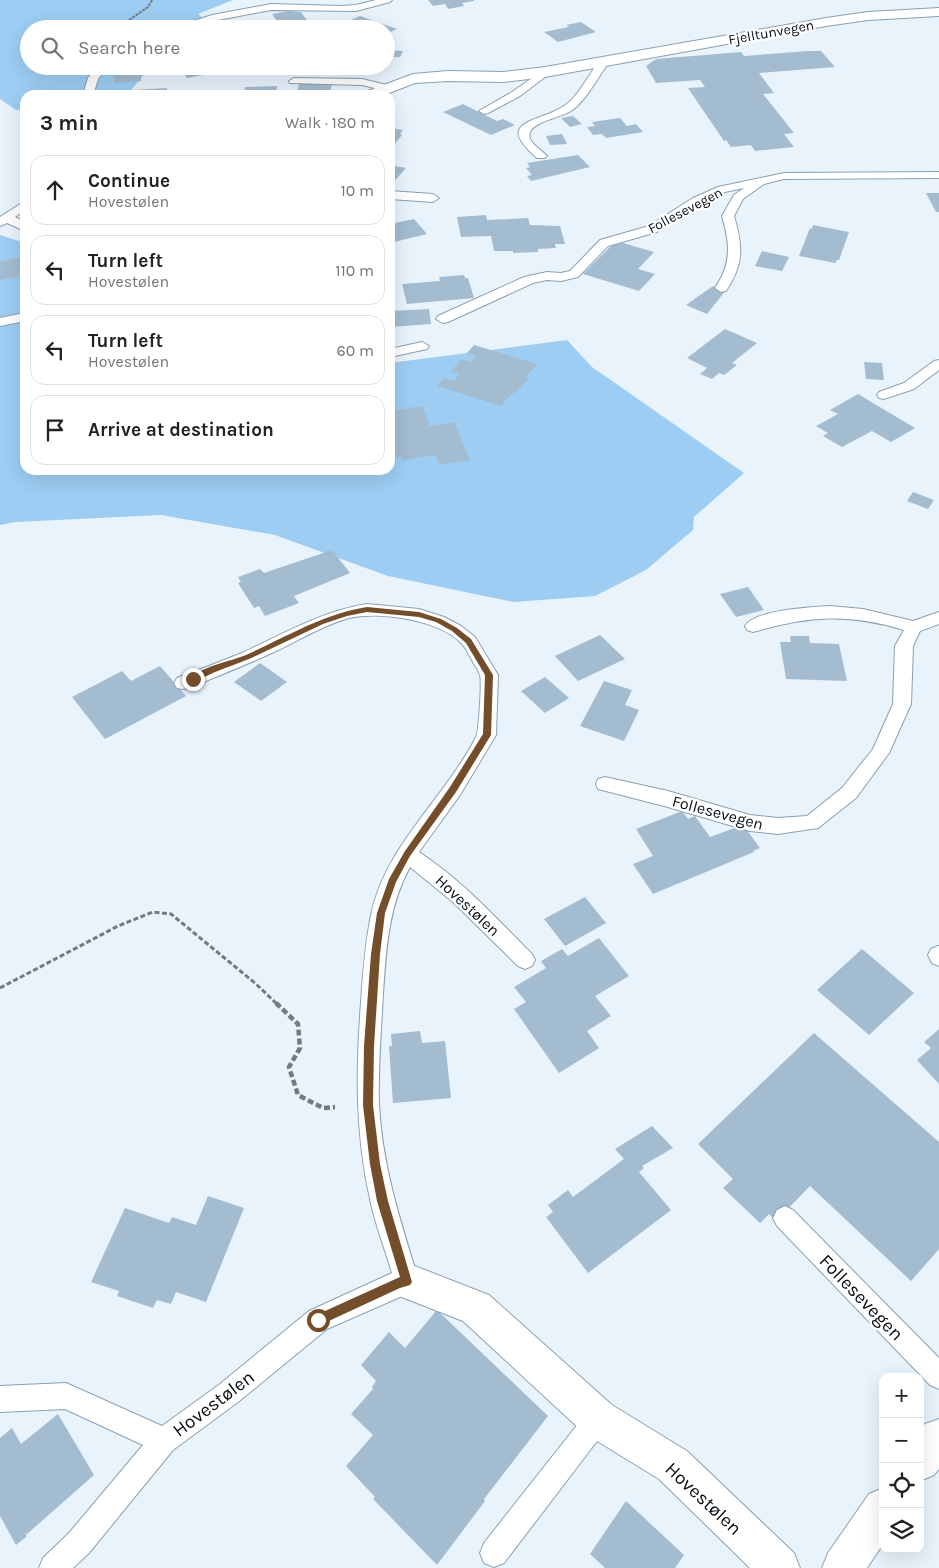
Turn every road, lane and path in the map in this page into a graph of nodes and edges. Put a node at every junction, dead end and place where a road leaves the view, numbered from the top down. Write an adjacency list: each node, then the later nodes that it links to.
1 (152, 0): 4 (path)
2 (387, 0): 5 (lane)
3 (939, 12): 6 (street, Fjelltunvegen)
4 (129, 20)
5 (205, 20)
6 (604, 62): 7 (street, Fjelltunvegen); 14 (lane)
7 (545, 72): 10 (street, Fjelltunvegen); 13 (lane, Fjelltunvegen)
8 (95, 75): 11 (lane)
9 (294, 82): 10 (lane)
10 (387, 88): 12 (street, Fjelltunvegen)
11 (89, 90)
12 (382, 90)
13 (484, 111)
14 (541, 156)
15 (939, 175): 16 (lane, Follesevegen)
16 (770, 179): 22 (lane, Follesevegen); 24 (lane, Follesevegen)
17 (395, 195): 18 (lane)
18 (434, 198)
19 (20, 209): 20 (lane)
20 (4, 220): 21 (lane)
21 (20, 225)
22 (721, 288)
23 (20, 318): 25 (lane)
24 (443, 319)
25 (0, 322)
26 (422, 346): 27 (lane)
27 (395, 353)
28 (939, 364): 29 (lane)
29 (884, 395)
30 (939, 618): 32 (lane)
31 (753, 626): 32 (lane)
32 (914, 627): 34 (lane, Follesevegen)
33 (183, 683): 35 (lane)
34 (605, 784)
35 (408, 854): 36 (lane, Hovestølen); 38 (lane)
36 (525, 960)
37 (0, 988): 38 (path)
38 (368, 1105): 40 (lane)
39 (785, 1218): 41 (lane, Follesevegen)
40 (406, 1282): 43 (street, Hovestølen); 45 (lane, Hovestølen)
41 (939, 1376)
42 (0, 1399): 45 (lane)
43 (598, 1419): 48 (lane); 50 (street, Hovestølen)
44 (939, 1438): 46 (street)
45 (164, 1441): 49 (lane, Hovestølen)
46 (924, 1457)
47 (879, 1514): 51 (street)
48 (494, 1553)
49 (53, 1568)
50 (779, 1568)
51 (843, 1568)

